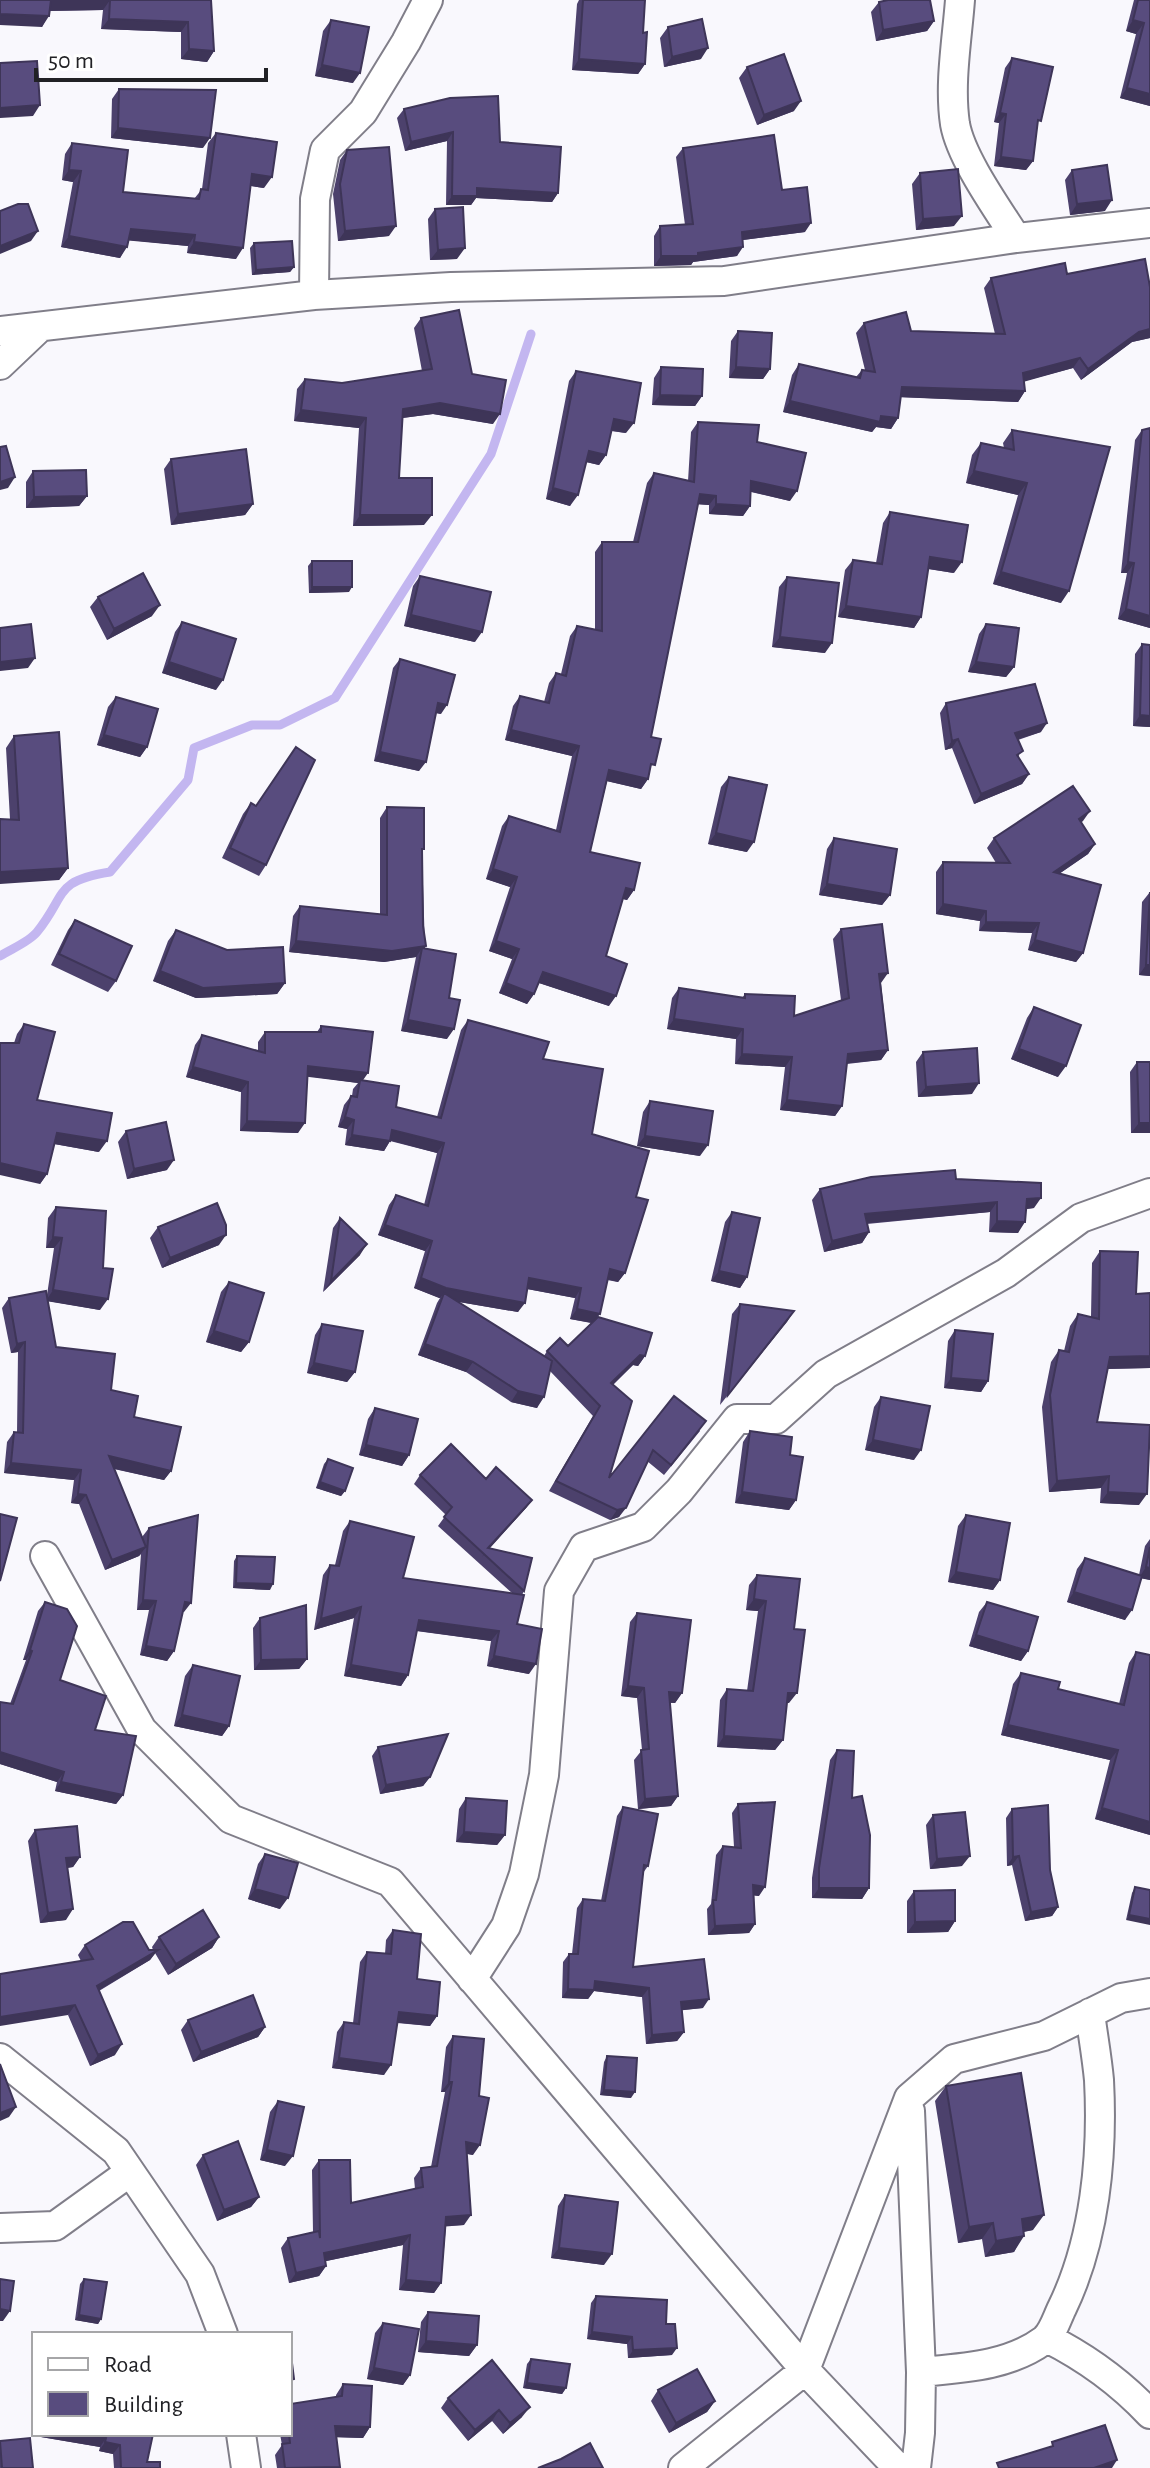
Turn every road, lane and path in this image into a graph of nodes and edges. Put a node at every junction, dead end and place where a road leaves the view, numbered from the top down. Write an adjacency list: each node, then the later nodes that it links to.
1 (428, 0): 5 (street)
2 (960, 0): 4 (street)
3 (1150, 223): 4 (street)
4 (1016, 238): 5 (street)
5 (314, 295): 6 (street)
6 (39, 328): 7 (street); 8 (street)
7 (0, 331)
8 (0, 365)
9 (1150, 1193): 11 (street)
10 (45, 1556): 11 (street)
11 (472, 1979): 20 (street)
12 (1150, 1993): 13 (street)
13 (1090, 2013): 15 (street); 19 (street)
14 (0, 2058): 16 (street)
15 (909, 2098): 20 (street); 21 (street)
16 (130, 2172): 17 (street); 18 (street)
17 (0, 2228)
18 (222, 2332)
19 (1047, 2338): 21 (street); 22 (street)
20 (805, 2370): 25 (street); 26 (street)
21 (921, 2372): 27 (street)
22 (1150, 2414)
23 (241, 2436): 24 (street)
24 (246, 2468)
25 (683, 2468)
26 (898, 2468)
27 (916, 2468)

